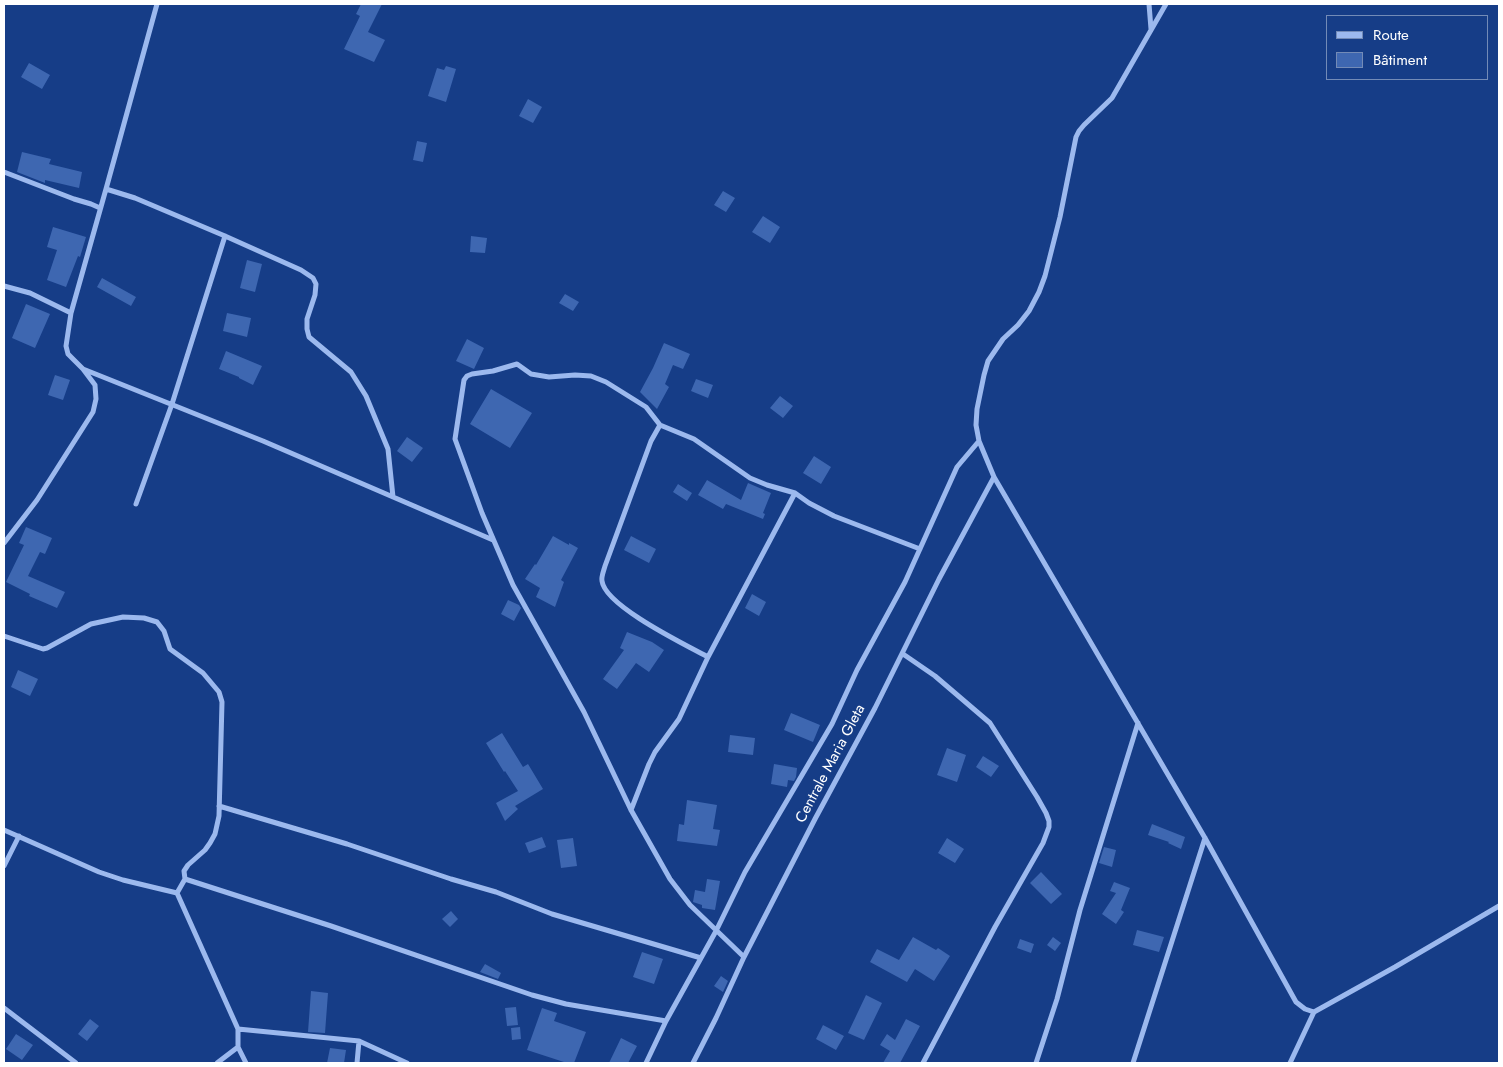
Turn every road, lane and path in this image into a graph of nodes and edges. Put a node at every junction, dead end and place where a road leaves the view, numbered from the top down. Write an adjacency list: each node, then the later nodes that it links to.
1 (157, 4): 6 (street)
2 (1149, 4): 4 (street)
3 (1166, 4): 4 (street)
4 (1151, 30): 14 (street)
5 (4, 172): 7 (street)
6 (106, 189): 7 (street); 8 (street)
7 (100, 208): 10 (street)
8 (225, 236): 12 (street); 17 (street)
9 (4, 286): 10 (street)
10 (71, 313): 11 (street)
11 (83, 369): 12 (street); 20 (street)
12 (172, 404): 17 (street); 18 (street)
13 (660, 425): 16 (street); 19 (street); 24 (street)
14 (979, 441): 15 (street); 21 (street)
15 (994, 477): 23 (street, Centrale Maria Gleta); 25 (street)
16 (795, 493): 21 (street); 24 (street)
17 (393, 497): 19 (street)
18 (136, 504)
19 (493, 540): 27 (street)
20 (4, 544)
21 (920, 549): 35 (street)
22 (4, 636): 26 (street)
23 (903, 654): 36 (street, Centrale Maria Gleta); 51 (street)
24 (708, 657): 27 (street)
25 (1138, 723): 30 (street); 52 (street)
26 (219, 806): 32 (street); 37 (street)
27 (631, 810): 35 (street)
28 (4, 830): 29 (street)
29 (19, 836): 31 (street); 33 (street)
30 (1205, 838): 39 (street); 53 (street)
31 (4, 866)
32 (185, 879): 33 (street); 40 (street)
33 (177, 893): 41 (street)
34 (1499, 906): 39 (street)
35 (716, 931): 36 (street); 37 (street)
36 (744, 957): 50 (street, Centrale Maria Gleta)
37 (700, 958): 40 (street)
38 (4, 1008): 44 (street)
39 (1314, 1012): 54 (street)
40 (666, 1021): 49 (street)
41 (238, 1030): 42 (street); 43 (street)
42 (359, 1041): 47 (street); 48 (street)
43 (238, 1047): 45 (street); 46 (street)
44 (76, 1063)
45 (217, 1063)
46 (246, 1063)
47 (357, 1063)
48 (407, 1063)
49 (646, 1063)
50 (693, 1063)
51 (924, 1063)
52 (1036, 1063)
53 (1133, 1063)
54 (1290, 1063)

